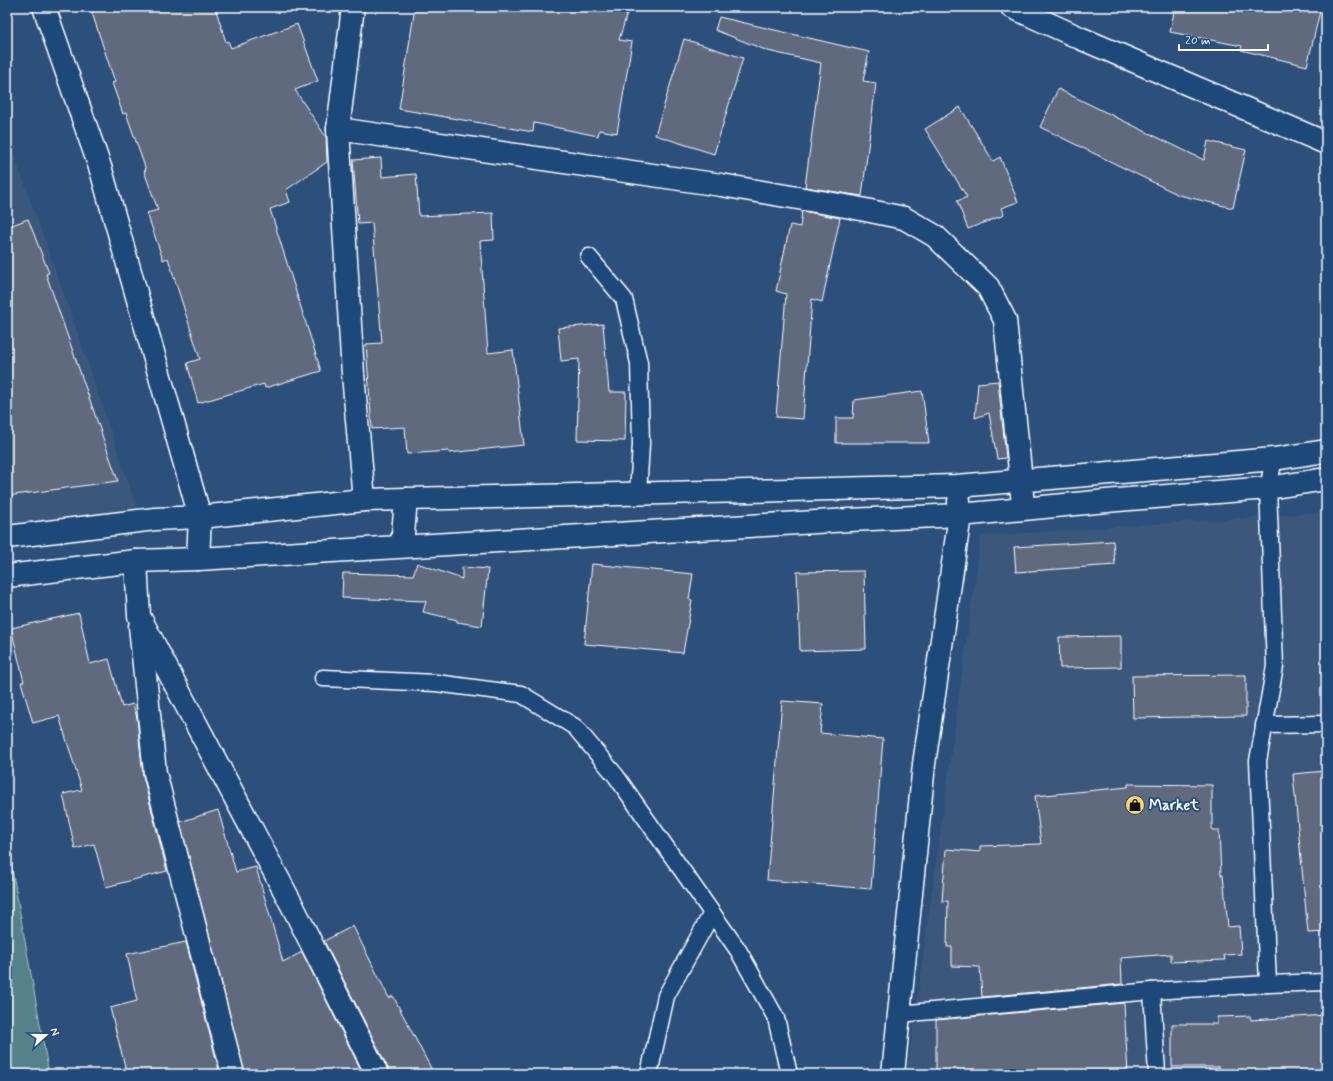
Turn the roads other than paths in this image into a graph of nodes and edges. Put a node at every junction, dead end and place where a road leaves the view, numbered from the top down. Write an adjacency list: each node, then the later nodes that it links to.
1 (44, 7): 19 (street)
2 (353, 7): 4 (street)
3 (1012, 7): 5 (street)
4 (338, 129): 10 (street); 16 (street)
5 (1326, 143)
6 (589, 257): 14 (lane)
7 (1326, 451): 8 (street)
8 (1274, 459): 10 (street); 12 (lane)
9 (1326, 479): 12 (street)
10 (1021, 481): 11 (street); 17 (street)
11 (957, 486): 13 (street); 18 (street)
12 (1268, 488): 17 (street); 29 (lane)
13 (734, 491): 14 (street); 20 (street)
14 (638, 494): 15 (street)
15 (406, 499): 16 (street); 22 (street)
16 (364, 500): 19 (street)
17 (1023, 508): 18 (street)
18 (960, 515): 20 (street); 34 (street)
19 (200, 517): 21 (street); 23 (street)
20 (738, 526): 22 (street)
21 (7, 537)
22 (402, 546): 23 (street)
23 (198, 559): 24 (street)
24 (136, 561): 25 (street); 26 (street)
25 (7, 576)
26 (139, 616): 35 (street); 36 (street)
27 (323, 678): 30 (lane)
28 (1326, 724): 29 (lane)
29 (1264, 725): 32 (lane)
30 (712, 913): 37 (lane); 38 (lane)
31 (1326, 982): 32 (lane)
32 (1268, 984): 33 (lane)
33 (1152, 991): 34 (lane); 40 (lane)
34 (899, 1014): 39 (street)
35 (233, 1074)
36 (377, 1074)
37 (649, 1074)
38 (789, 1074)
39 (893, 1074)
40 (1157, 1074)

